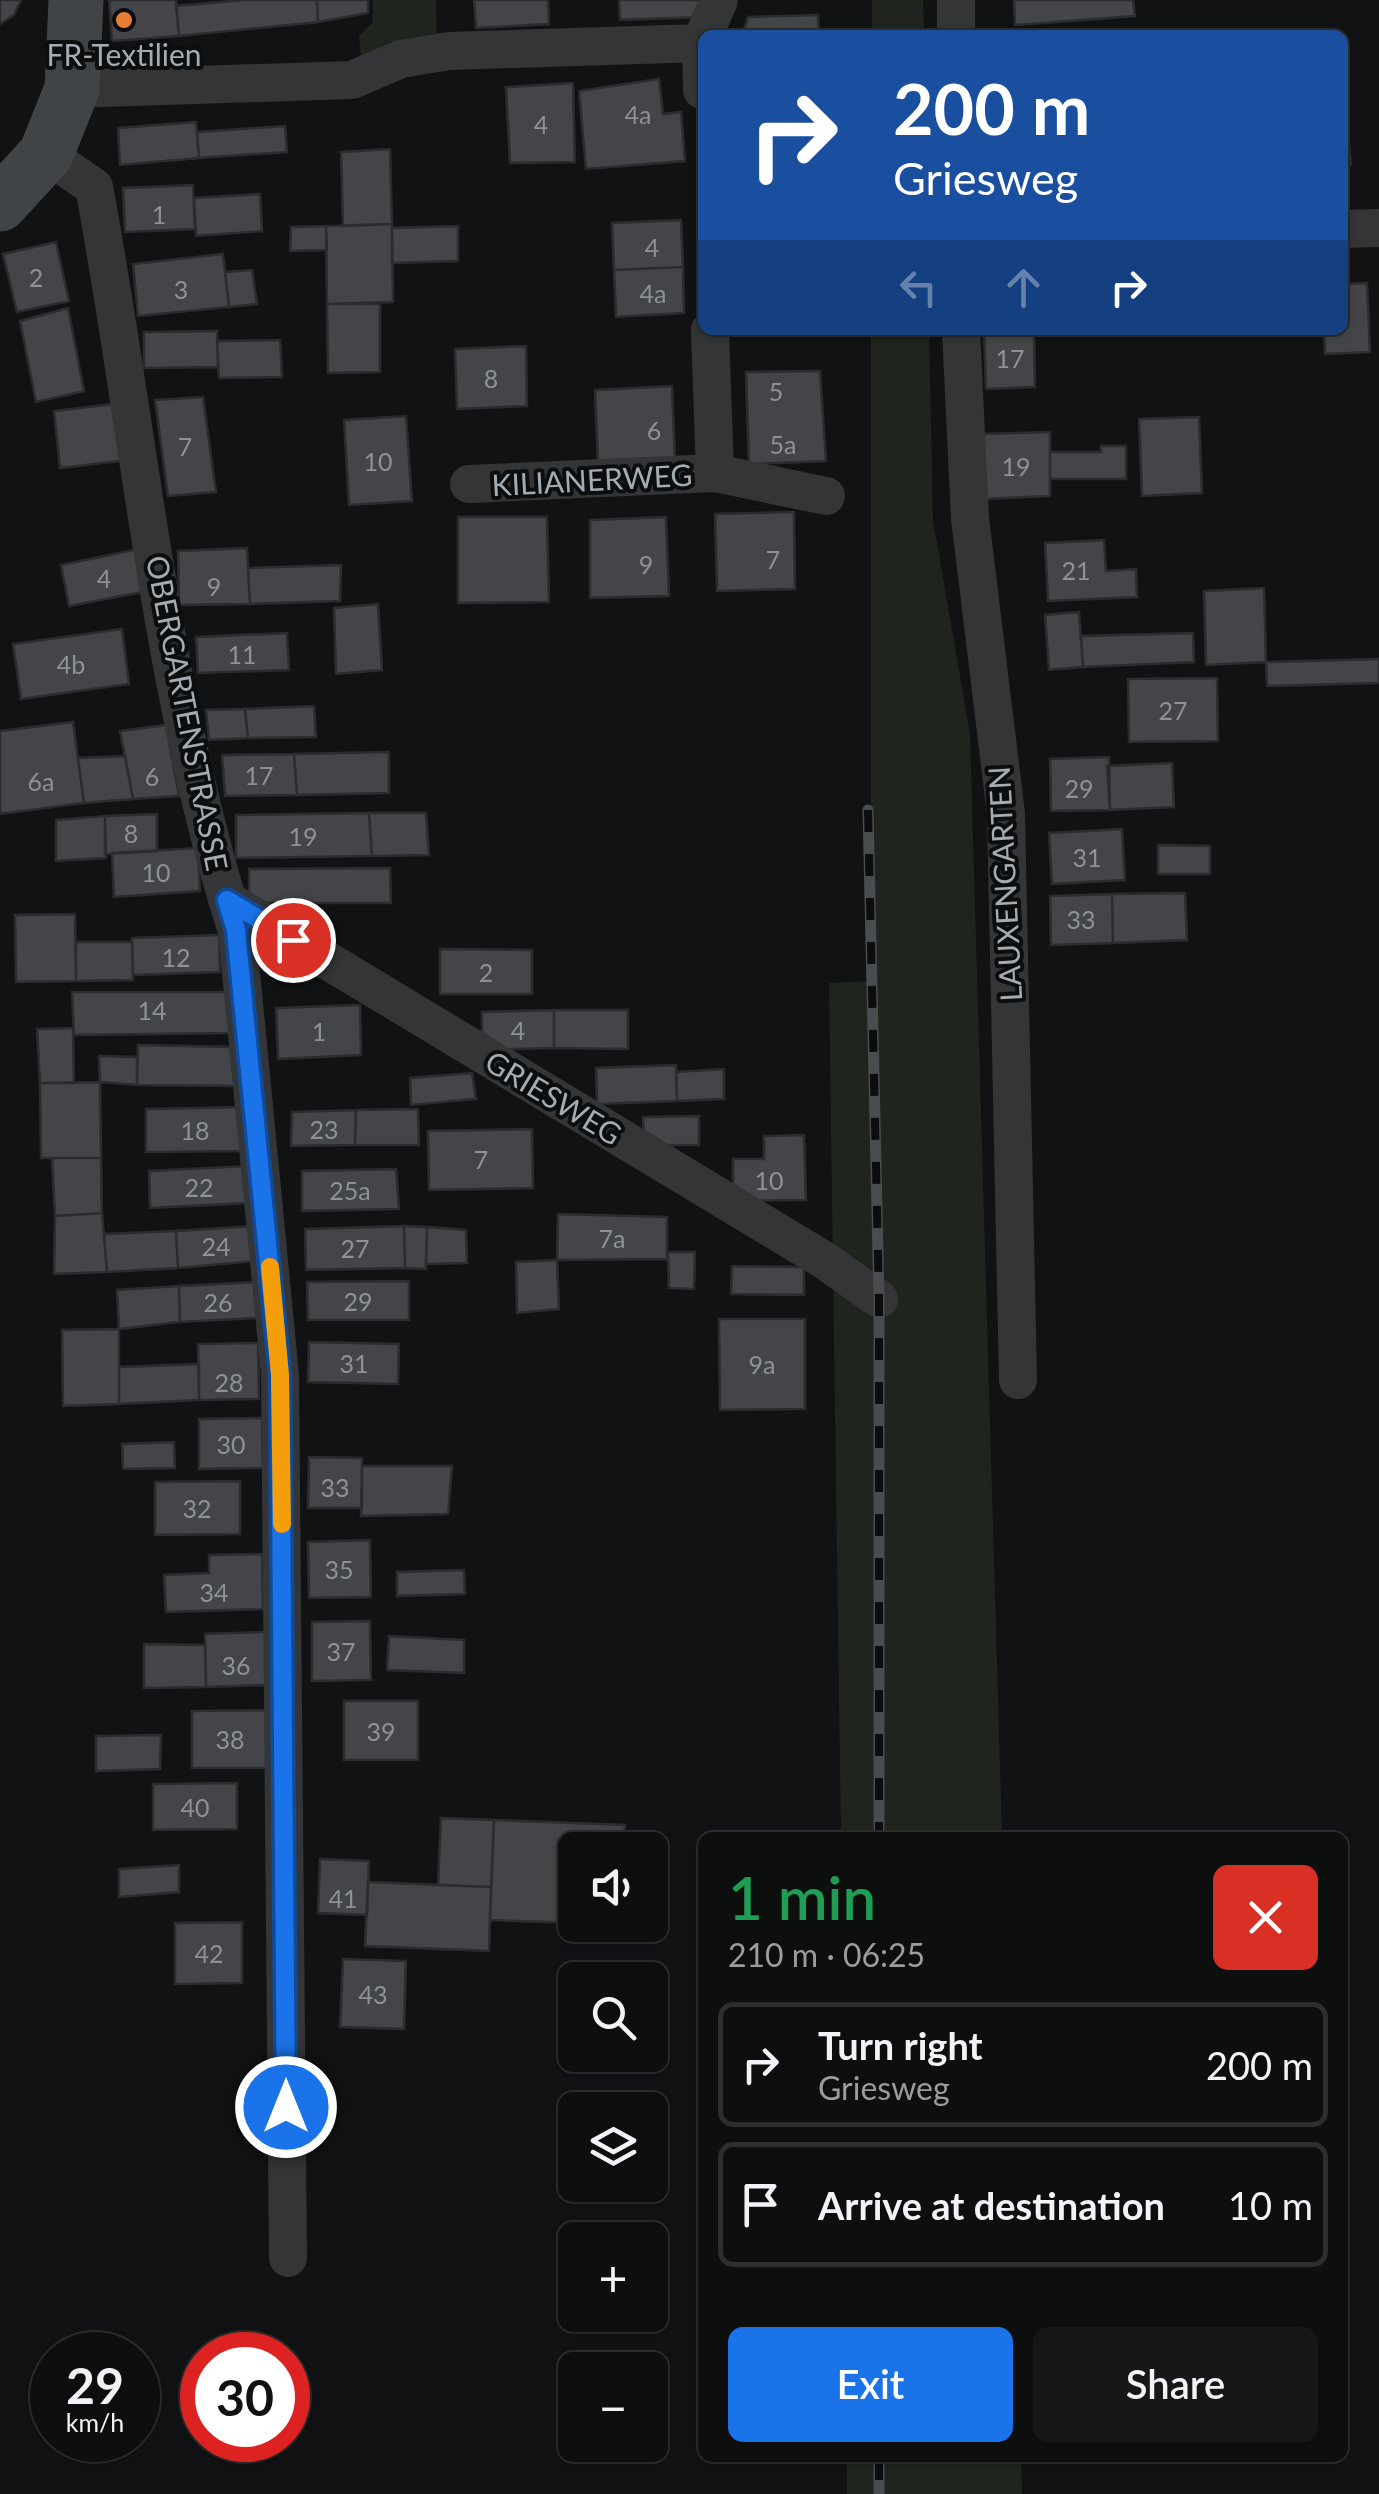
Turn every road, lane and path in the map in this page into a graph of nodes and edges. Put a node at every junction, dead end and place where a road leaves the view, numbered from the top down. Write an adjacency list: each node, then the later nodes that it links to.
1 (76, 0): 7 (main road)
2 (718, 0): 4 (street)
3 (956, 0): 5 (street)
4 (706, 30)
5 (956, 30)
6 (698, 39): 7 (street)
7 (72, 89): 8 (main road)
8 (46, 154): 9 (main road); 17 (street, OBERGARTENSTRASSE)
9 (0, 204)
10 (1379, 228): 11 (street)
11 (1348, 229)
12 (710, 335): 14 (street, KILIANERWEG)
13 (962, 335): 19 (street, LAUXENGARTEN)
14 (715, 473): 15 (street, KILIANERWEG); 16 (street, KILIANERWEG)
15 (469, 484)
16 (826, 496)
17 (227, 900): 18 (street, GRIESWEG); 20 (street, OBERGARTENSTRASSE)
18 (879, 1299)
19 (1018, 1380)
20 (288, 2258)

